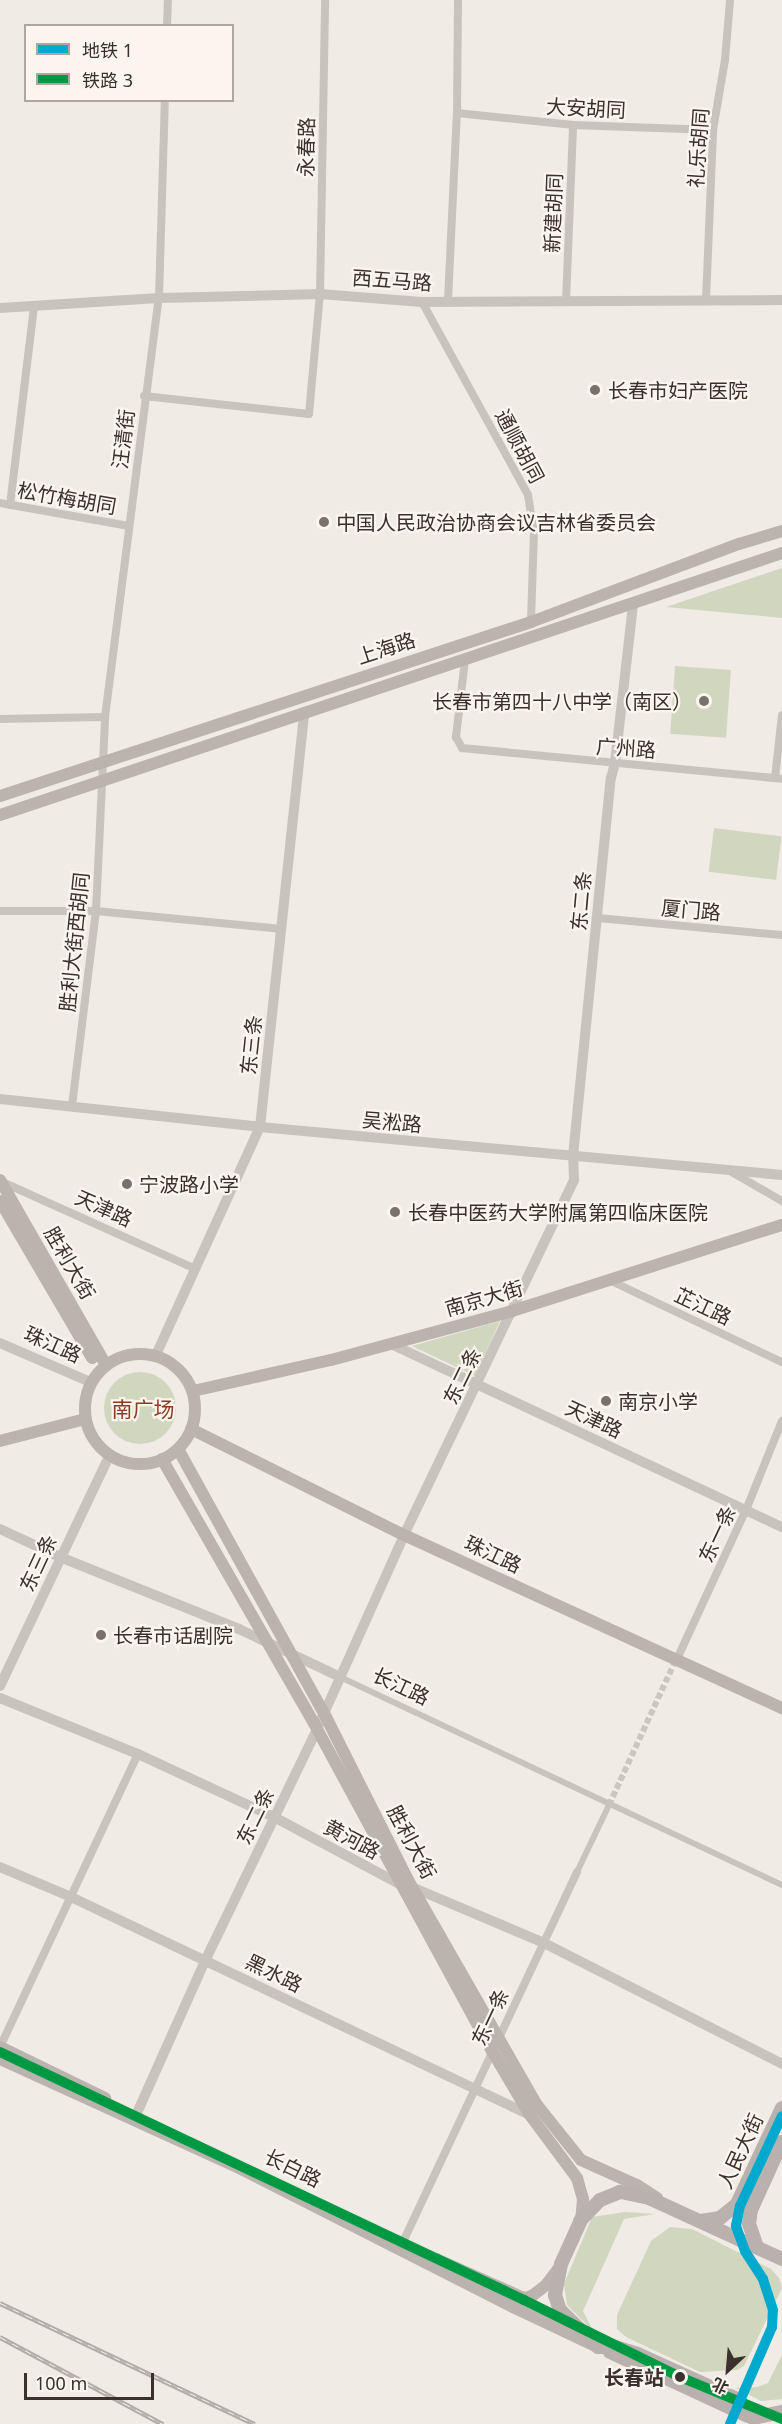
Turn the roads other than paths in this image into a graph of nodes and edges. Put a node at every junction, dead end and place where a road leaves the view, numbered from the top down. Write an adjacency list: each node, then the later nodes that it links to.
1 (168, 0): 5 (street)
2 (325, 0): 10 (street, 永春路)
3 (458, 0): 7 (street)
4 (730, 0): 9 (street, 礼乐胡同)
5 (167, 24)
6 (165, 102): 11 (street, 汪清街)
7 (457, 113): 8 (street, 大安胡同); 15 (street)
8 (573, 125): 9 (street, 大安胡同); 16 (street, 新建胡同)
9 (713, 130): 12 (street, 礼乐胡同)
10 (320, 294): 11 (street, 西五马路); 14 (street, 西五马路); 19 (street, 永春路)
11 (159, 298): 17 (street, 西五马路); 19 (street, 汪清街)
12 (706, 300): 13 (street, 西五马路); 16 (street, 西五马路)
13 (782, 300)
14 (422, 302): 15 (street, 西五马路); 26 (street, 通顺胡同)
15 (448, 302): 16 (street, 西五马路)
16 (566, 302)
17 (34, 306): 18 (street, 西五马路); 21 (street)
18 (0, 308)
19 (144, 396): 22 (street, 汪清街)
20 (0, 503): 21 (street, 松竹梅胡同)
21 (10, 505): 22 (street, 松竹梅胡同)
22 (129, 526): 30 (street, 汪清街)
23 (782, 531): 26 (main road, 上海路)
24 (782, 553): 25 (main road, 上海路)
25 (633, 604): 27 (main road, 上海路); 33 (street, 东二条)
26 (531, 622): 32 (main road, 上海路)
27 (465, 660): 28 (main road, 上海路); 33 (street, 广州路)
28 (304, 715): 35 (main road, 上海路); 41 (street, 东三条)
29 (782, 715): 34 (street)
30 (105, 717): 31 (street); 32 (street, 汪清街)
31 (0, 719)
32 (104, 760): 35 (street, 汪清街); 36 (main road, 上海路)
33 (615, 763): 34 (street, 广州路); 40 (street, 东二条)
34 (778, 778)
35 (103, 780): 37 (main road, 上海路); 39 (street, 胜利大街西胡同)
36 (0, 796)
37 (0, 815)
38 (0, 911): 39 (street)
39 (96, 911): 41 (street); 44 (street, 胜利大街西胡同)
40 (597, 918): 42 (street, 厦门路); 46 (street, 东二条)
41 (282, 929): 45 (street, 东三条)
42 (782, 935)
43 (0, 1099): 44 (street, 吴淞路)
44 (72, 1106): 45 (street, 吴淞路)
45 (260, 1127): 46 (street, 吴淞路); 53 (street, 东三条)
46 (573, 1156): 47 (street, 吴淞路); 55 (street, 东二条)
47 (727, 1169): 48 (street, 吴淞路); 51 (street)
48 (782, 1175)
49 (0, 1180): 53 (street, 天津路); 60 (main road, 胜利大街)
50 (0, 1201): 60 (main road, 胜利大街)
51 (782, 1201)
52 (782, 1226): 54 (main road, 南京大街)
53 (194, 1268): 58 (street, 东三条)
54 (609, 1280): 55 (main road, 南京大街); 59 (street, 芷江路)
55 (512, 1311): 57 (main road, 南京大街); 62 (street, 东二条)
56 (0, 1343): 61 (street, 珠江路)
57 (391, 1344): 62 (street, 天津路); 63 (main road, 南京大街)
58 (155, 1357): 60 (main road); 63 (main road)
59 (782, 1362)
60 (102, 1368): 61 (main road)
61 (90, 1382): 64 (main road)
62 (478, 1385): 71 (street, 天津路); 74 (street, 东二条)
63 (193, 1391): 66 (main road)
64 (85, 1419): 67 (main road); 69 (main road)
65 (782, 1421): 71 (street, 东一条)
66 (191, 1429): 68 (main road); 74 (main road, 珠江路)
67 (0, 1441)
68 (177, 1449): 70 (main road); 77 (main road, 胜利大街)
69 (109, 1455): 70 (main road); 75 (street, 东三条)
70 (162, 1459): 76 (main road, 胜利大街)
71 (746, 1510): 72 (street, 天津路); 78 (street, 东一条)
72 (782, 1527)
73 (0, 1529): 75 (street, 长江路)
74 (404, 1534): 78 (main road, 珠江路); 79 (street, 东二条)
75 (60, 1557): 76 (street, 长江路); 80 (street, 东三条)
76 (266, 1642): 77 (street, 长江路); 84 (main road, 胜利大街)
77 (290, 1653): 79 (street, 长江路); 83 (main road, 胜利大街)
78 (676, 1659): 82 (main road, 珠江路)
79 (340, 1677): 83 (street, 东二条); 86 (street, 长江路)
80 (0, 1686)
81 (0, 1698): 85 (street, 黄河路)
82 (782, 1708)
83 (324, 1713): 84 (street, 东二条); 91 (main road, 胜利大街)
84 (317, 1729): 87 (street, 东二条); 91 (main road, 胜利大街)
85 (138, 1754): 87 (street, 黄河路); 92 (street)
86 (609, 1805): 89 (street, 东一条); 90 (street, 长江路)
87 (274, 1817): 91 (street, 黄河路); 94 (street, 东二条)
88 (0, 1867): 92 (street, 黑水路)
89 (577, 1872): 93 (street, 东一条)
90 (782, 1885)
91 (408, 1887): 93 (street, 黄河路); 95 (main road, 胜利大街); 97 (main road, 胜利大街)
92 (71, 1897): 94 (street, 黑水路); 96 (street)
93 (544, 1944): 95 (street, 东一条); 99 (street, 黄河路)
94 (205, 1961): 100 (street, 黑水路); 102 (street, 东二条)
95 (497, 2037): 97 (street, 东一条); 105 (main road, 胜利大街)
96 (0, 2047): 102 (main road, 长白路)
97 (492, 2051): 100 (street, 东一条); 103 (main road, 胜利大街)
98 (0, 2059): 112 (main road, 长白路)
99 (782, 2064)
100 (473, 2090): 103 (street, 黑水路); 108 (street, 东一条)
101 (782, 2108): 107 (main road, 人民大街)
102 (136, 2113): 108 (main road, 长白路)
103 (530, 2115): 106 (main road, 胜利大街)
104 (782, 2142): 109 (main road, 人民大街)
105 (665, 2205): 106 (main road); 107 (main road)
106 (581, 2220): 111 (main road)
107 (699, 2221): 109 (main road)
108 (402, 2244): 111 (main road, 长白路)
109 (757, 2247): 110 (main road)
110 (779, 2257)
111 (561, 2264): 112 (main road)
112 (598, 2347): 114 (main road, 长白路); 114 (main road)
113 (782, 2412): 114 (main road)
114 (760, 2421)

